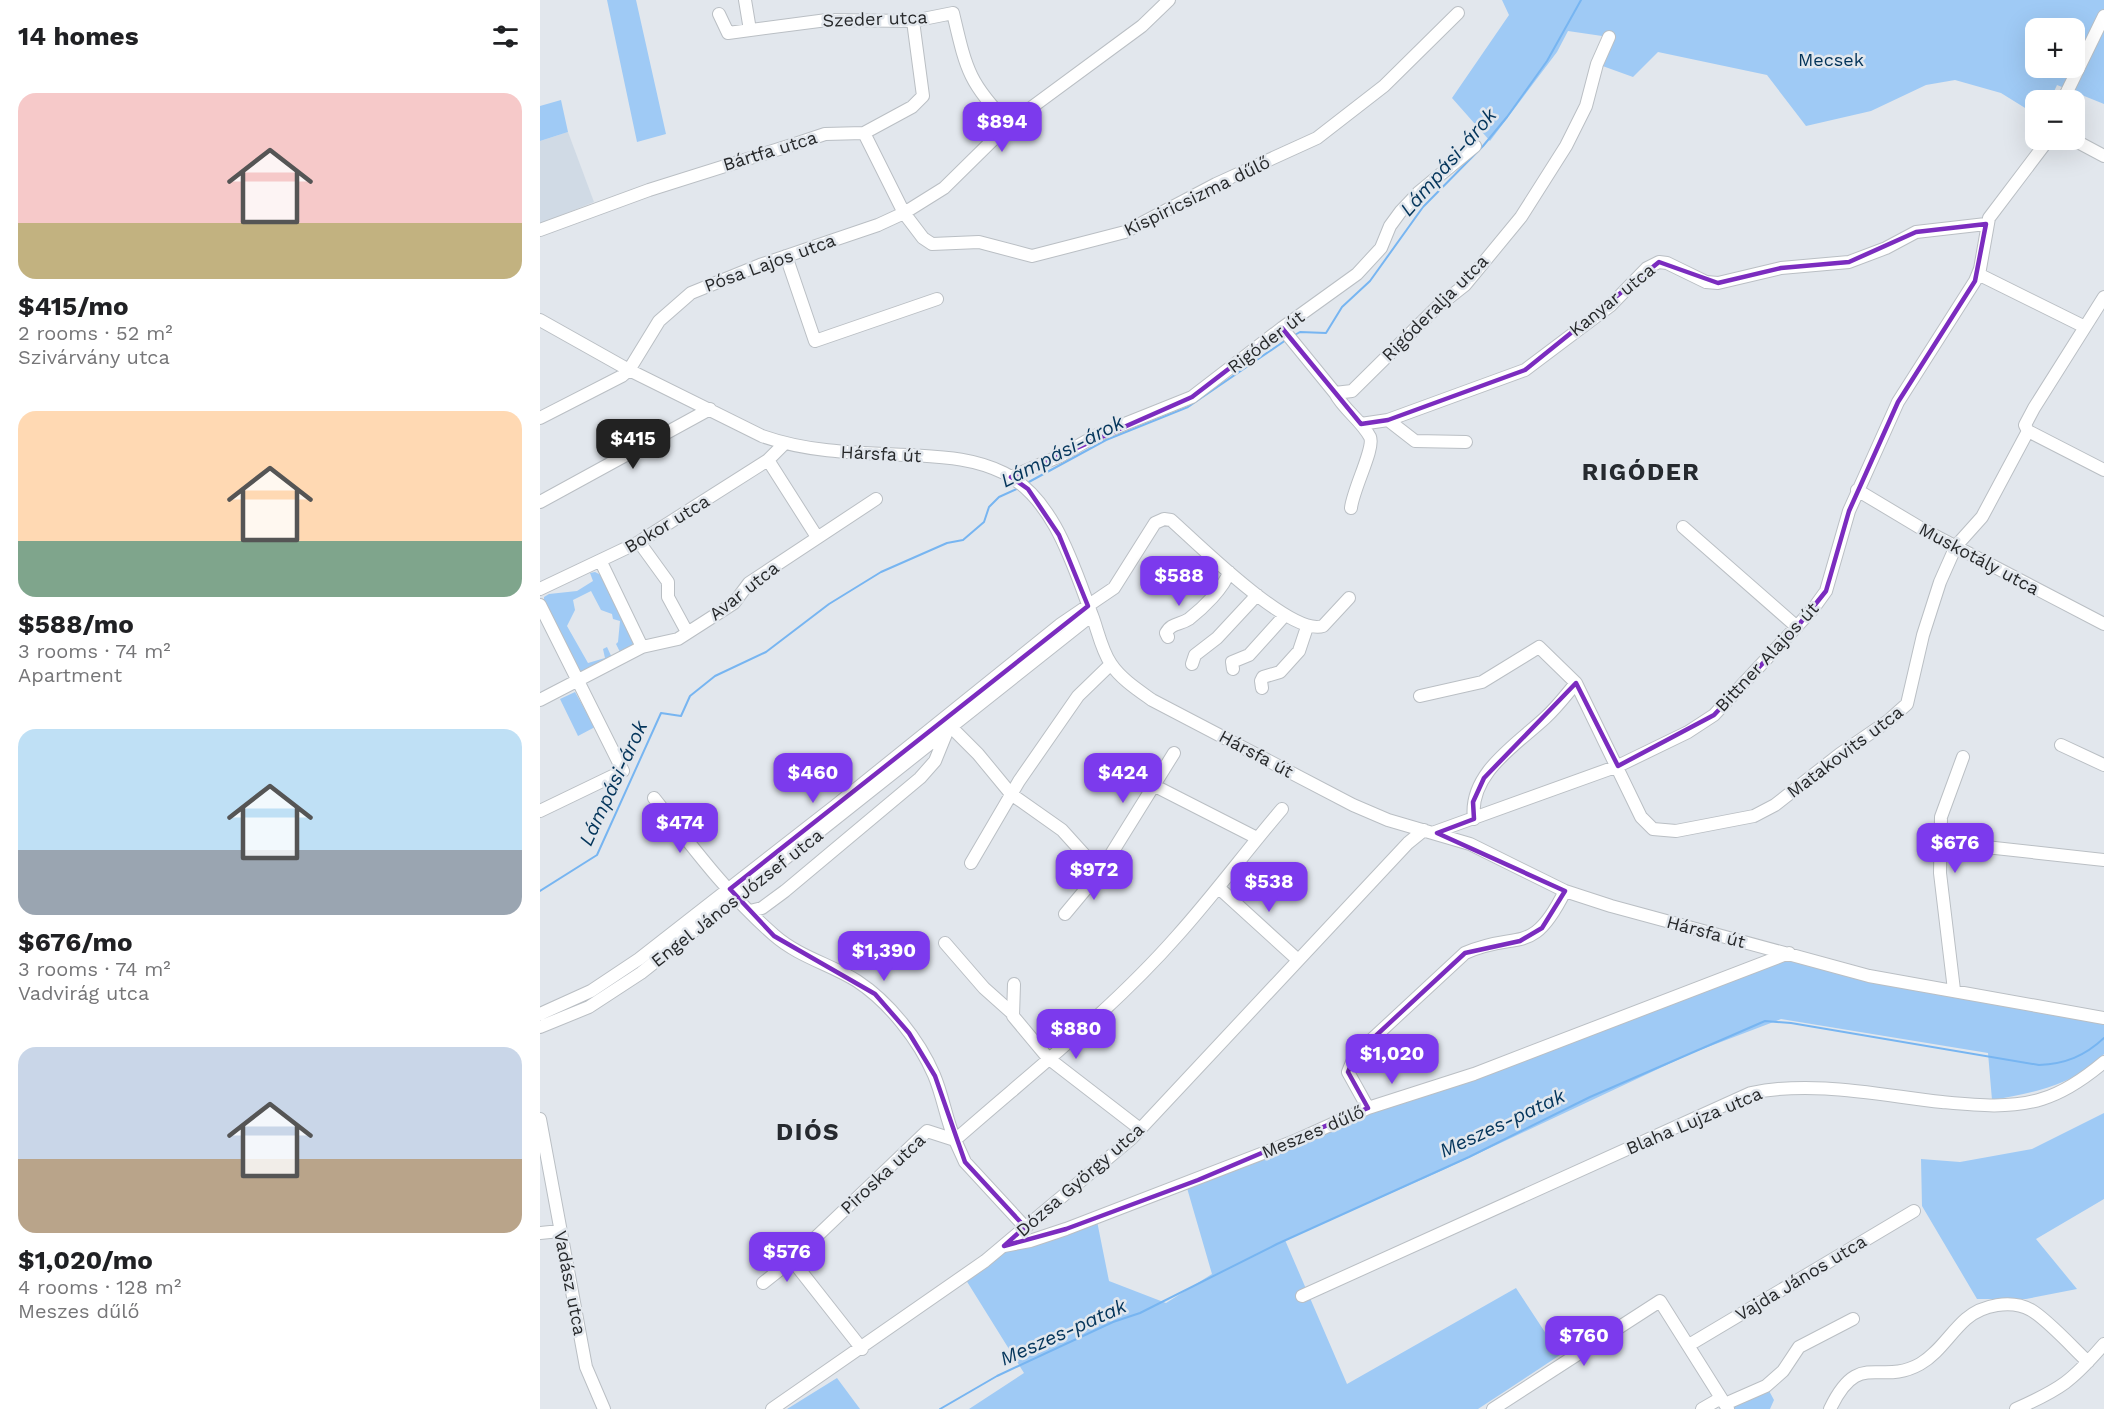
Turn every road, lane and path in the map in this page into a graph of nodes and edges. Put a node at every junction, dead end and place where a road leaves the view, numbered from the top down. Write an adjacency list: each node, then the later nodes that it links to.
1 (745, 0): 7 (street)
2 (1169, 0): 10 (street)
3 (1458, 13): 16 (street, Kispiricsizma dűlő)
4 (719, 14): 7 (street, Szeder utca)
5 (2104, 16): 9 (street)
6 (913, 21): 7 (street, Szeder utca); 10 (street, Szeder utca); 11 (street, Bártfa utca)
7 (750, 30)
8 (1609, 37): 27 (street, Rigóderalja utca)
9 (2068, 90)
10 (1009, 124): 16 (street)
11 (864, 133): 16 (street, Kispiricsizma dűlő); 18 (street, Bártfa utca)
12 (1475, 146): 25 (street, Rigóder út)
13 (2085, 146): 15 (street)
14 (2041, 150): 17 (street, Bittner Alajos út)
15 (2104, 156)
16 (904, 213): 19 (street, Pósa Lajos utca)
17 (1986, 224): 20 (street, Bittner Alajos út); 30 (street, Kanyar utca)
18 (540, 230)
19 (786, 256): 22 (street); 26 (street, Pósa Lajos utca)
20 (1978, 274): 24 (street); 38 (street, Bittner Alajos út)
21 (2104, 297): 24 (street, Matakovits utca)
22 (937, 299)
23 (540, 320): 26 (street, Hársfa út)
24 (2085, 327): 32 (street, Matakovits utca)
25 (1288, 334): 27 (street); 37 (street, Rigóder út)
26 (629, 370): 28 (street, Hársfa út); 29 (street)
27 (1335, 393): 31 (street)
28 (710, 409): 34 (street, Hársfa út); 40 (street)
29 (540, 418)
30 (1388, 420): 31 (street, Kanyar utca); 33 (street)
31 (1361, 424): 41 (street)
32 (2028, 431): 36 (street); 45 (street, Matakovits utca)
33 (1466, 442)
34 (784, 444): 35 (street, Bokor utca); 37 (street, Hársfa út)
35 (768, 460): 43 (street); 44 (street, Bokor utca)
36 (2104, 470)
37 (1014, 479): 52 (street, Hársfa út)
38 (1857, 490): 45 (street, Muskotály utca); 56 (street, Bittner Alajos út)
39 (876, 499): 43 (street, Avar utca)
40 (540, 502)
41 (1351, 508)
42 (1683, 526): 56 (street)
43 (817, 537): 57 (street, Avar utca)
44 (639, 542): 46 (street, Bokor utca); 57 (street)
45 (1956, 546): 54 (street, Muskotály utca); 73 (street, Matakovits utca)
46 (601, 562): 48 (street, Bokor utca); 59 (street)
47 (1229, 572): 49 (street); 52 (street); 58 (street)
48 (540, 589)
49 (1257, 595): 53 (street); 61 (street)
50 (1349, 598): 55 (street)
51 (540, 604): 63 (street)
52 (1090, 611): 60 (street, Hársfa út); 68 (street, Engel János József utca); 88 (street, Engel János József utca)
53 (1285, 615): 55 (street); 62 (street)
54 (2104, 624)
55 (1307, 627): 65 (street)
56 (1797, 627): 73 (street, Bittner Alajos út)
57 (687, 632): 59 (street, Avar utca)
58 (1168, 637)
59 (642, 647): 63 (street, Avar utca)
60 (1111, 664): 75 (street); 80 (street, Hársfa út)
61 (1192, 664)
62 (1233, 669)
63 (577, 683): 67 (street, Avar utca); 78 (street)
64 (1576, 683): 66 (street, Matakovits utca); 73 (street, Matakovits utca); 79 (street)
65 (1262, 688)
66 (1420, 696)
67 (540, 700)
68 (949, 730): 75 (street); 88 (street, Engel János József utca); 89 (street)
69 (2061, 745): 72 (street)
70 (1174, 753): 74 (street)
71 (1964, 757): 82 (street)
72 (2104, 765)
73 (1618, 766): 79 (street, Bittner Alajos út)
74 (1153, 785): 81 (street); 85 (street)
75 (1011, 795): 84 (street); 85 (street)
76 (654, 798): 88 (street)
77 (1282, 809): 81 (street)
78 (540, 811)
79 (1474, 819): 80 (street, Bittner Alajos út)
80 (1429, 831): 87 (street, Hársfa út); 93 (street, Dózsa György utca)
81 (1257, 838): 86 (street)
82 (1940, 842): 83 (street); 95 (street)
83 (2104, 860)
84 (971, 864)
85 (1100, 872): 90 (street)
86 (1220, 888): 93 (street); 100 (street)
87 (1565, 891): 92 (street, Hársfa út); 102 (street)
88 (734, 894): 89 (street); 97 (street, Engel János József utca); 99 (street, Engel János József utca)
89 (750, 911): 105 (street)
90 (1065, 914)
91 (945, 944): 96 (street)
92 (1789, 953): 95 (street, Hársfa út); 102 (street, Meszes dűlő)
93 (1298, 960): 104 (street, Dózsa György utca)
94 (1014, 984): 96 (street)
95 (1954, 990): 98 (street, Hársfa út)
96 (1012, 1013): 100 (street)
97 (540, 1014)
98 (2104, 1018)
99 (540, 1027)
100 (1048, 1058): 104 (street); 105 (street)
101 (2104, 1062): 113 (street, Blaha Lujza utca)
102 (1368, 1108): 110 (street, Meszes dűlő)
103 (540, 1119): 108 (street, Vadász utca)
104 (1140, 1129): 107 (street, Dózsa György utca)
105 (955, 1140): 107 (street, Piroska utca); 111 (street, Piroska utca)
106 (1914, 1211): 115 (street, Vajda János utca)
107 (1025, 1227): 110 (street, Dózsa György utca)
108 (560, 1231): 109 (street); 120 (street, Vadász utca)
109 (540, 1233)
110 (1004, 1246): 117 (street, Dózsa György utca)
111 (792, 1260): 112 (street); 117 (street)
112 (763, 1283)
113 (1302, 1296)
114 (1853, 1319): 119 (street)
115 (1689, 1344): 119 (street); 122 (street)
116 (2104, 1344): 118 (street)
117 (862, 1349): 121 (street, Dózsa György utca)
118 (2088, 1362): 124 (street); 125 (street)
119 (1724, 1404): 123 (street)
120 (604, 1409)
121 (772, 1409)
122 (1493, 1409)
123 (1702, 1409)
124 (1830, 1409)
125 (2016, 1409)

